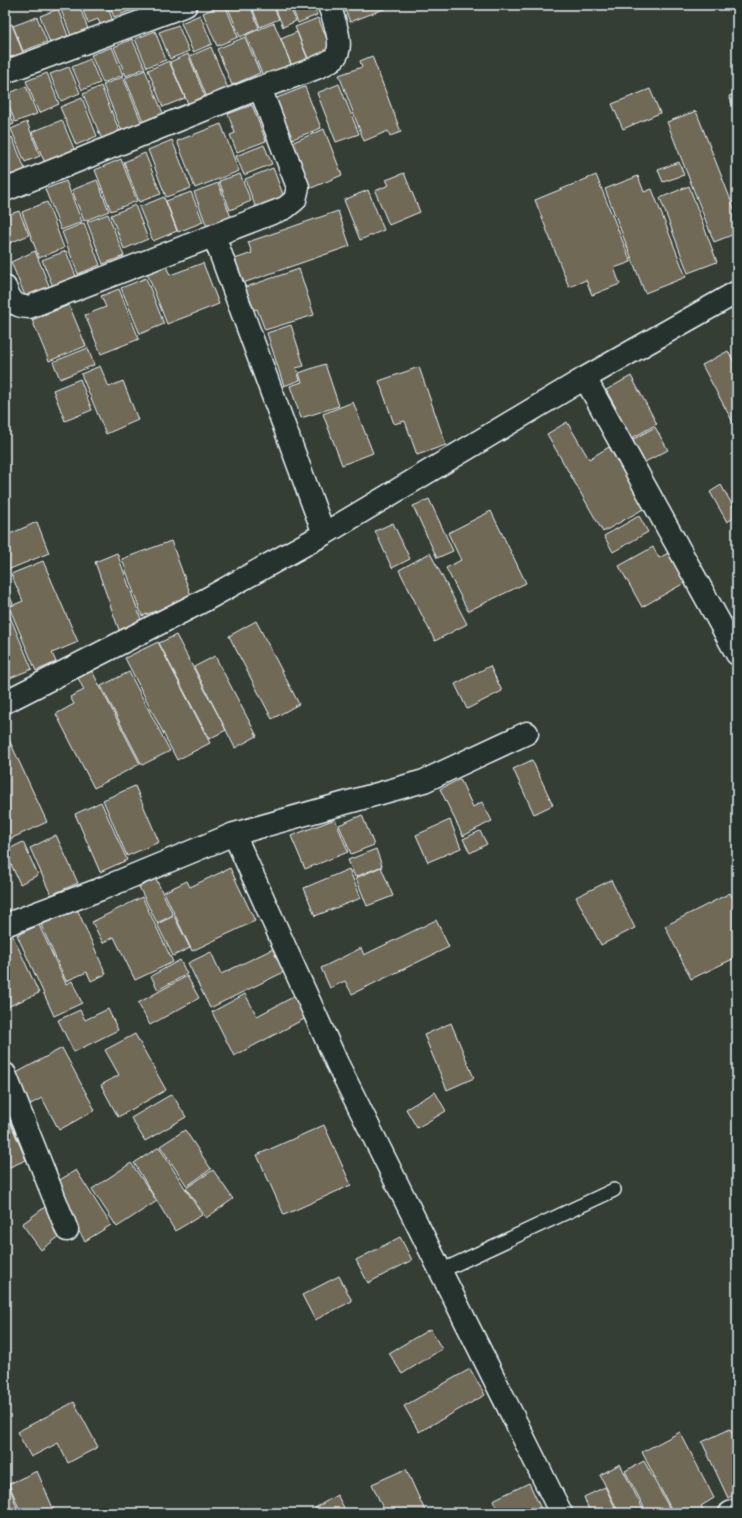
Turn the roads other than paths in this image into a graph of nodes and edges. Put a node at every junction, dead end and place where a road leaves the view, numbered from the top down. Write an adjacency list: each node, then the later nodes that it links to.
1 (186, 5): 3 (street)
2 (329, 5): 4 (street)
3 (5, 72)
4 (260, 88): 5 (street); 6 (street)
5 (5, 190)
6 (214, 236): 7 (street); 10 (street)
7 (5, 287)
8 (737, 292): 9 (street)
9 (585, 378): 10 (street); 11 (street)
10 (324, 534): 12 (street)
11 (737, 654)
12 (5, 702)
13 (527, 732): 14 (street)
14 (234, 834): 15 (street); 19 (street)
15 (5, 925)
16 (5, 1074): 18 (street)
17 (614, 1190): 19 (lane)
18 (67, 1230)
19 (441, 1271): 21 (street)
20 (737, 1510): 22 (street)
21 (561, 1513)
22 (730, 1513)

